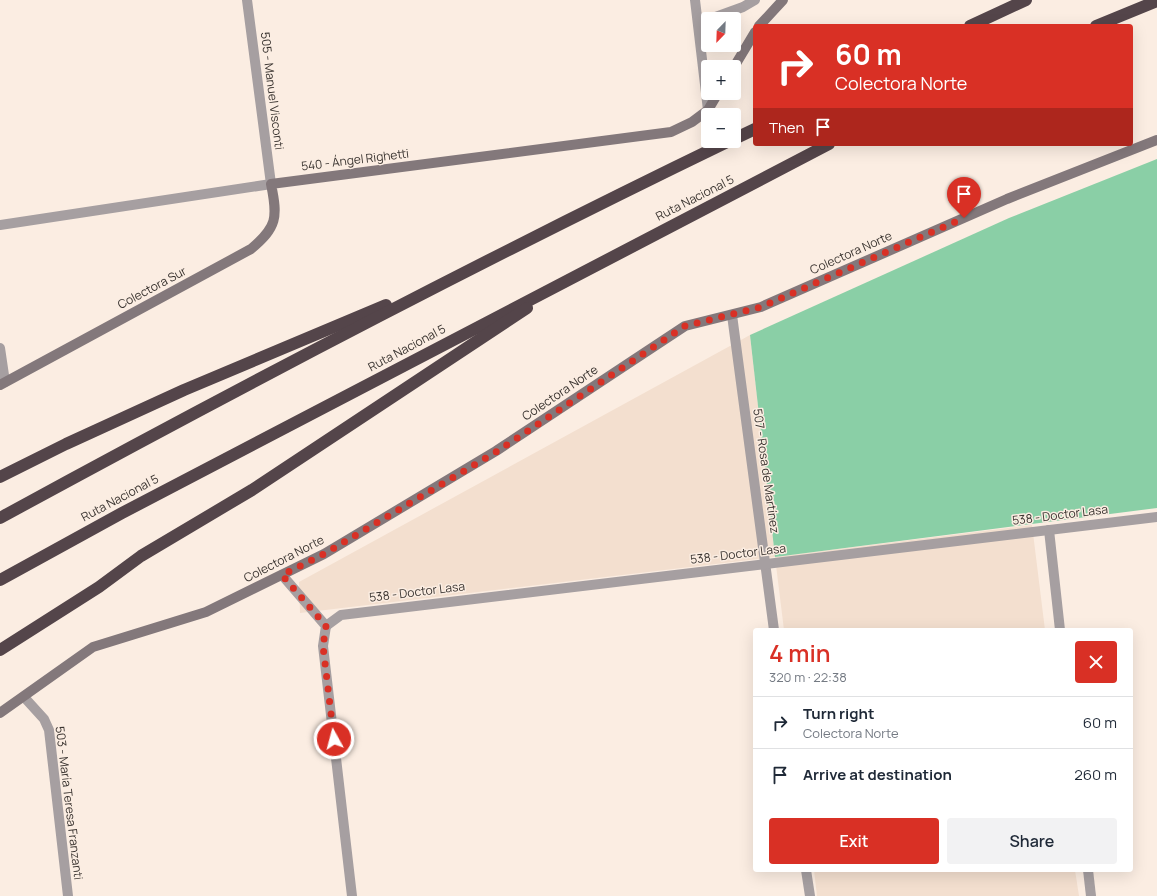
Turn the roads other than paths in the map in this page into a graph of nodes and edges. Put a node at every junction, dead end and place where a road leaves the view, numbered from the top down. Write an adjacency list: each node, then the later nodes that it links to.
1 (247, 0): 22 (street, 505 - Manuel Visconti)
2 (695, 0): 8 (street)
3 (755, 0): 7 (street)
4 (783, 0): 9 (street)
5 (1026, 0): 10 (highway)
6 (1157, 1): 11 (highway)
7 (729, 12)
8 (701, 13)
9 (762, 24)
10 (974, 24)
11 (1101, 24)
12 (753, 35): 14 (street)
13 (706, 52): 15 (street)
14 (738, 60)
15 (708, 108)
16 (701, 115): 22 (street, 540 - Ángel Righetti)
17 (753, 129): 18 (highway)
18 (741, 135)
19 (1157, 140): 26 (street, Colectora Norte)
20 (825, 146): 24 (highway, Ruta Nacional 5)
21 (715, 148): 25 (highway)
22 (271, 184): 23 (street, 540 - Ángel Righetti); 28 (street, Colectora Sur)
23 (0, 225)
24 (583, 271): 35 (highway, Ruta Nacional 5); 39 (highway)
25 (459, 274): 29 (highway); 31 (highway)
26 (732, 315): 33 (street, 507 - Rosa de Martínez); 34 (street, Colectora Norte)
27 (0, 348): 28 (street)
28 (2, 384)
29 (0, 477)
30 (1157, 517): 32 (street, 538 - Doctor Lasa)
31 (0, 518)
32 (1048, 530): 33 (street, 538 - Doctor Lasa); 38 (street)
33 (766, 564): 36 (street, 538 - Doctor Lasa); 37 (street, 507 - Rosa de Martínez)
34 (282, 575): 36 (street); 40 (street, Colectora Norte)
35 (0, 580)
36 (326, 626): 45 (street)
37 (774, 628)
38 (1060, 628)
39 (0, 650)
40 (24, 697): 41 (street, Colectora Norte); 44 (street, 503 - María Teresa Franzanti)
41 (0, 713)
42 (806, 872): 46 (street)
43 (1088, 872): 47 (street)
44 (68, 896)
45 (352, 896)
46 (810, 896)
47 (1091, 896)

